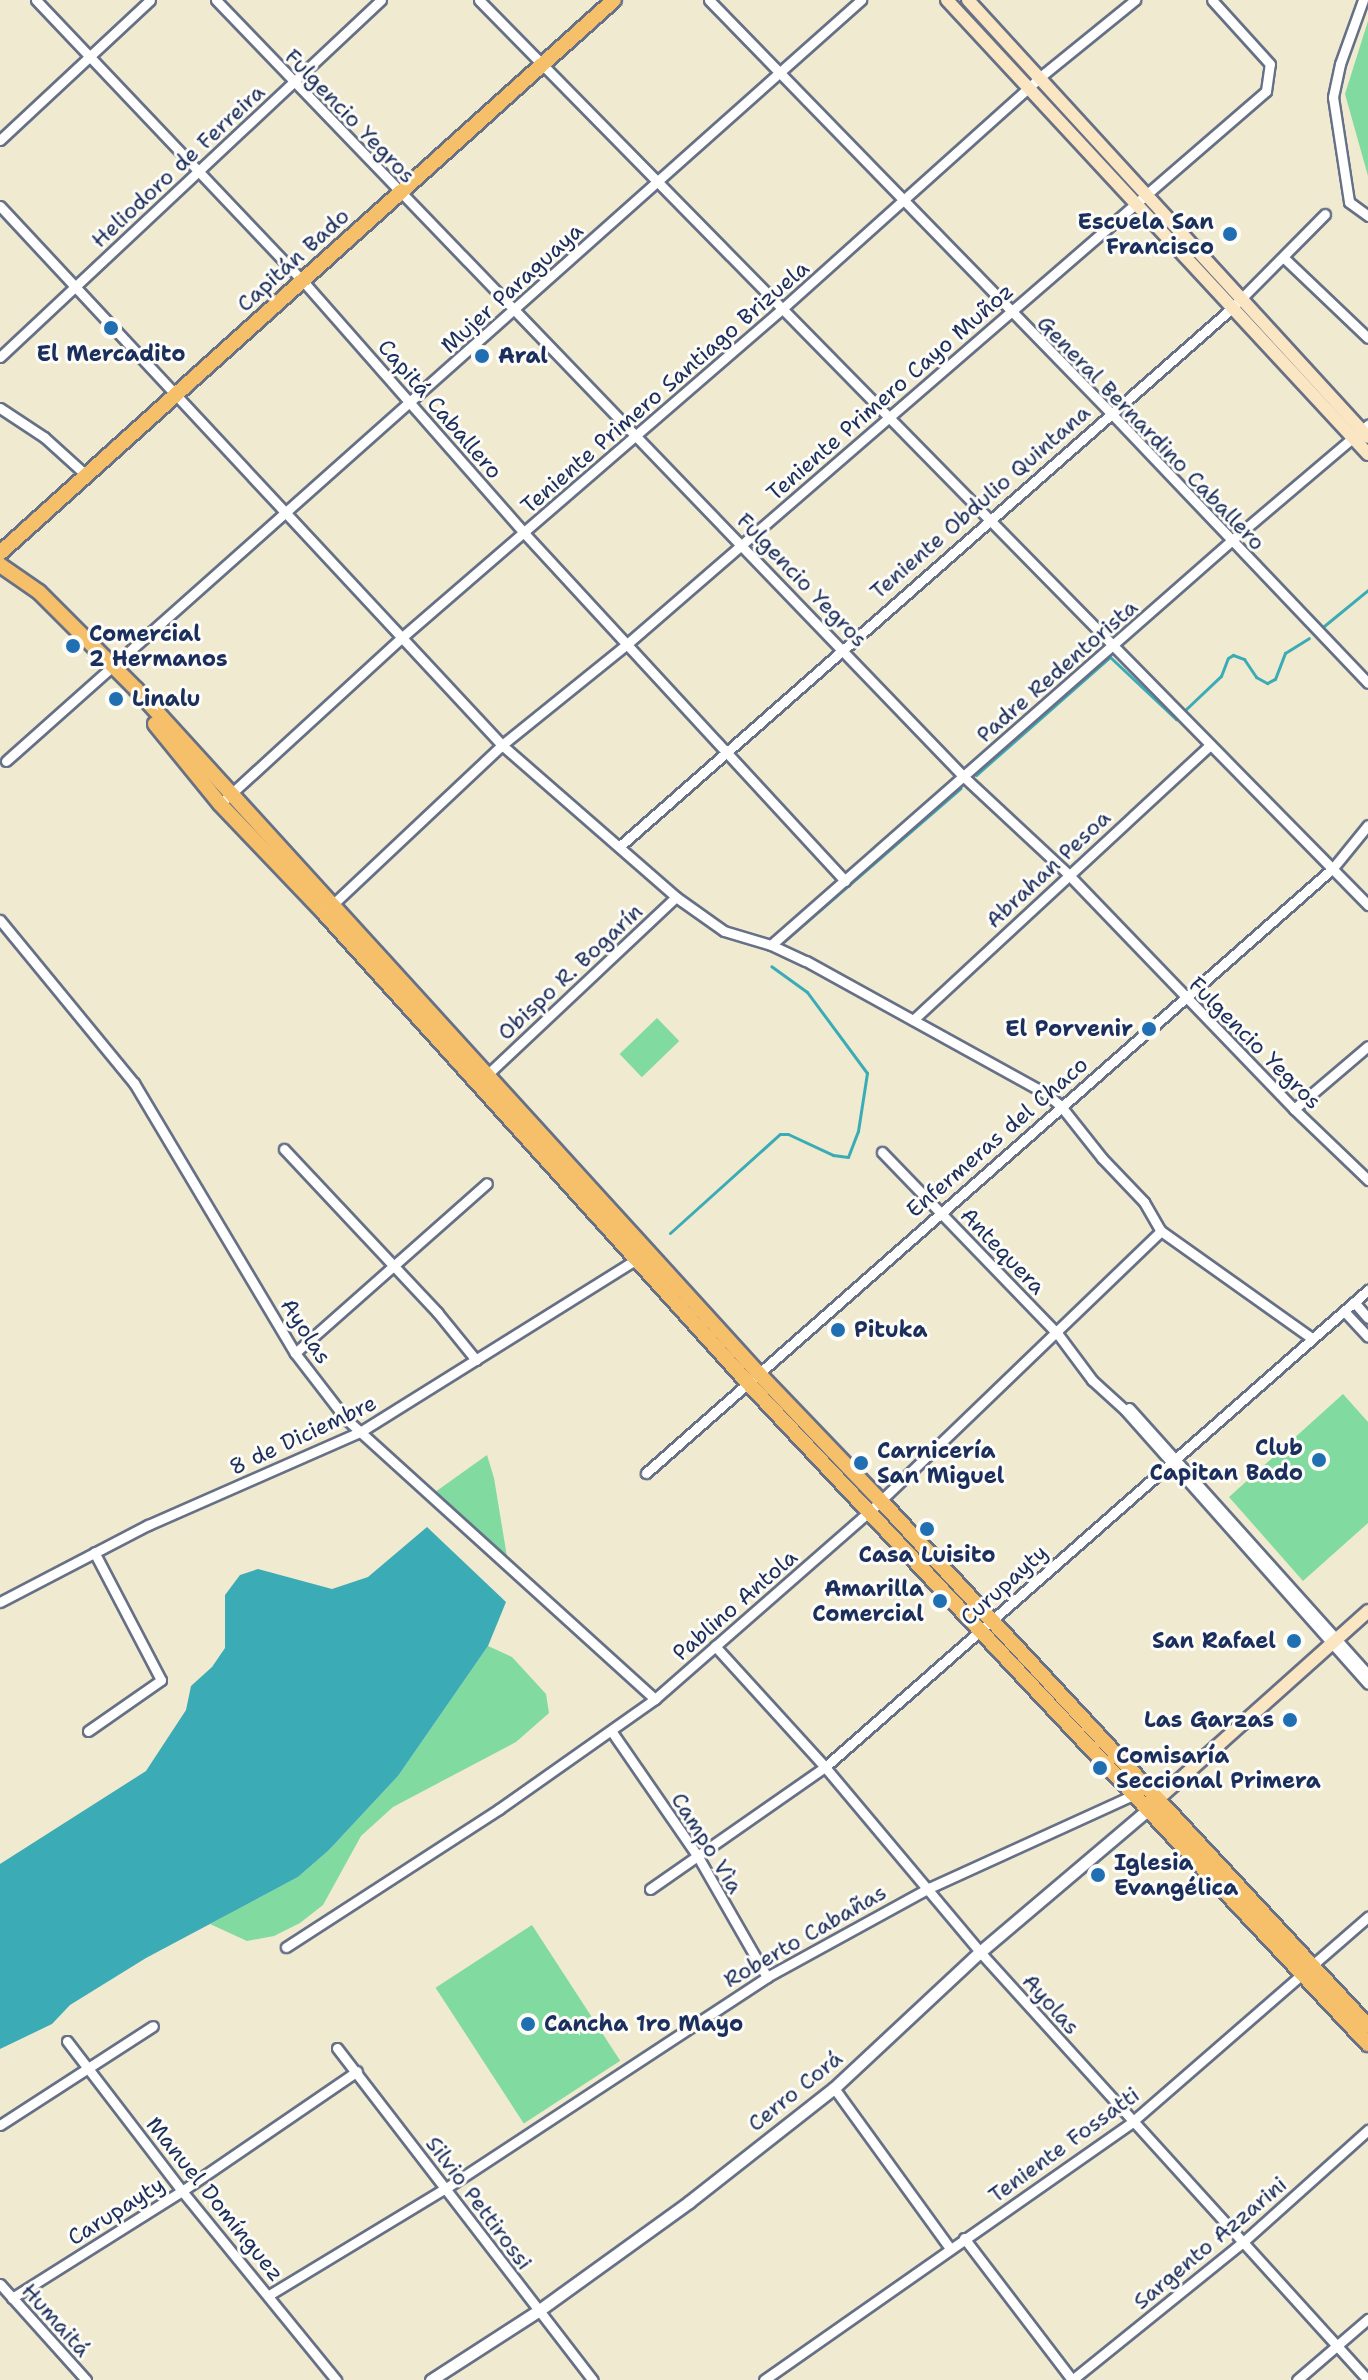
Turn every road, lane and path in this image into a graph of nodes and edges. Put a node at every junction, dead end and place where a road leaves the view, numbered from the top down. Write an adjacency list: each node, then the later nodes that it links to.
1 (36, 0): 14 (street, Capitá Caballero)
2 (150, 0): 14 (street)
3 (216, 0): 18 (street, Fulgencio Yegros)
4 (381, 0): 18 (street, Heliodoro de Ferreira)
5 (479, 0): 15 (street)
6 (614, 0): 15 (main road, Capitán Bado)
7 (709, 0): 16 (street, General Bernardino Caballero)
8 (861, 0): 16 (street, Mujer Paraguaya)
9 (947, 0): 19 (main road)
10 (968, 0): 17 (main road)
11 (1135, 0): 17 (street, Teniente Primero Santiago Brizuela)
12 (1212, 0): 24 (street, Teniente Primero Cayo Muñoz)
13 (1363, 0): 28 (street)
14 (91, 55): 20 (street); 21 (street, Capitá Caballero)
15 (544, 65): 22 (street); 23 (main road, Capitán Bado)
16 (779, 73): 22 (street, Mujer Paraguaya); 25 (street, General Bernardino Caballero)
17 (1039, 78): 19 (street, Teniente Primero Santiago Brizuela); 24 (main road)
18 (293, 83): 21 (street, Heliodoro de Ferreira); 23 (street, Fulgencio Yegros)
19 (1029, 88): 24 (main road); 25 (street, Teniente Primero Santiago Brizuela)
20 (0, 140)
21 (199, 170): 30 (street, Capitá Caballero); 31 (street, Heliodoro de Ferreira)
22 (659, 180): 33 (street); 34 (street, Mujer Paraguaya)
23 (400, 194): 30 (main road, Capitán Bado); 34 (street, Fulgencio Yegros)
24 (1140, 198): 32 (main road); 35 (street, Teniente Primero Cayo Muñoz)
25 (903, 201): 33 (street, Teniente Primero Santiago Brizuela); 35 (street, General Bernardino Caballero)
26 (0, 206): 31 (street)
27 (1325, 214): 29 (street, Teniente Obdulio Quintana)
28 (1368, 216)
29 (1283, 257): 32 (street, Teniente Obdulio Quintana); 36 (street)
30 (302, 280): 38 (main road, Capitán Bado); 39 (street, Capitá Caballero)
31 (76, 286): 37 (street, Heliodoro de Ferreira); 38 (street)
32 (1236, 304): 41 (street, Teniente Obdulio Quintana); 43 (main road)
33 (783, 308): 42 (street); 44 (street, Teniente Primero Santiago Brizuela)
34 (513, 311): 39 (street, Mujer Paraguaya); 44 (street, Fulgencio Yegros)
35 (1009, 311): 41 (street, General Bernardino Caballero); 42 (street, Teniente Primero Cayo Muñoz)
36 (1368, 338)
37 (0, 357)
38 (177, 396): 46 (main road, Capitán Bado); 47 (street)
39 (412, 402): 47 (street, Mujer Paraguaya); 49 (street, Capitá Caballero)
40 (0, 408): 46 (street)
41 (1110, 412): 48 (street, Teniente Obdulio Quintana); 50 (street, General Bernardino Caballero)
42 (888, 417): 48 (street); 51 (street, Teniente Primero Cayo Muñoz)
43 (1363, 432): 45 (main road); 50 (street, Padre Redentorista)
44 (636, 436): 49 (street, Teniente Primero Santiago Brizuela); 51 (street, Fulgencio Yegros)
45 (1368, 454)
46 (86, 475): 52 (main road, Capitán Bado)
47 (286, 511): 54 (street); 58 (street, Mujer Paraguaya)
48 (987, 520): 56 (street, Teniente Obdulio Quintana); 57 (street)
49 (525, 534): 54 (street, Teniente Primero Santiago Brizuela); 55 (street, Capitá Caballero)
50 (1231, 541): 57 (street, Padre Redentorista); 59 (street, General Bernardino Caballero)
51 (743, 544): 55 (street, Teniente Primero Cayo Muñoz); 56 (street, Fulgencio Yegros)
52 (0, 553)
53 (0, 565): 58 (main road)
54 (400, 639): 60 (street); 65 (street, Teniente Primero Santiago Brizuela)
55 (627, 644): 60 (street, Teniente Primero Cayo Muñoz); 62 (street, Capitá Caballero)
56 (842, 648): 62 (street, Teniente Obdulio Quintana); 64 (street, Fulgencio Yegros)
57 (1113, 648): 61 (street); 64 (street, Padre Redentorista)
58 (116, 671): 63 (street, Mujer Paraguaya); 65 (main road)
59 (1368, 683)
60 (502, 745): 67 (street); 73 (street, Teniente Primero Cayo Muñoz)
61 (1210, 745): 68 (street); 69 (street, Abrahan Pesoa)
62 (725, 752): 67 (street, Teniente Obdulio Quintana); 70 (street, Capitá Caballero)
63 (6, 761)
64 (963, 776): 69 (street, Fulgencio Yegros); 70 (street, Padre Redentorista)
65 (225, 799): 73 (main road)
66 (1368, 825): 68 (street, Enfermeras del Chaco)
67 (620, 846): 71 (street)
68 (1333, 868): 72 (street); 76 (street, Enfermeras del Chaco)
69 (1068, 874): 76 (street, Fulgencio Yegros); 77 (street, Abrahan Pesoa)
70 (845, 881): 75 (street, Padre Redentorista)
71 (676, 897): 75 (street); 79 (street, Obispo R. Bogarín)
72 (1368, 905)
73 (328, 909): 79 (main road); 88 (main road)
74 (0, 920): 97 (street, Ayolas)
75 (771, 945): 77 (street)
76 (1185, 998): 80 (street, Enfermeras del Chaco); 81 (street, Fulgencio Yegros)
77 (913, 1020): 80 (street)
78 (1368, 1046): 81 (street)
79 (488, 1074): 88 (main road)
80 (1060, 1105): 86 (street, Enfermeras del Chaco); 87 (street)
81 (1294, 1109): 84 (street, Fulgencio Yegros)
82 (284, 1149): 89 (street)
83 (882, 1152): 86 (street, Antequera)
84 (1368, 1180)
85 (487, 1183): 89 (street)
86 (940, 1211): 94 (street, Antequera); 99 (street, Enfermeras del Chaco)
87 (1161, 1231): 94 (street, Pablino Antola); 95 (street)
88 (642, 1256): 98 (street, 8 de Diciembre); 99 (main road)
89 (393, 1267): 97 (street); 98 (street)
90 (1368, 1290): 91 (street, Curupayty)
91 (1354, 1302): 92 (street, Curupayty); 93 (street)
92 (1344, 1311): 95 (street, Curupayty); 96 (street)
93 (1368, 1318)
94 (1057, 1333): 101 (street, Antequera); 103 (street, Pablino Antola)
95 (1310, 1337): 101 (street, Curupayty)
96 (1368, 1337)
97 (295, 1353): 100 (street, Ayolas)
98 (476, 1360): 100 (street, 8 de Diciembre)
99 (754, 1379): 102 (street, Enfermeras del Chaco); 103 (main road)
100 (360, 1432): 104 (street, 8 de Diciembre); 112 (street, Ayolas)
101 (1172, 1459): 107 (street, Curupayty); 108 (street, Antequera)
102 (646, 1473)
103 (876, 1506): 107 (main road); 109 (street, Pablino Antola)
104 (94, 1552): 105 (street, 8 de Diciembre); 113 (street)
105 (0, 1602)
106 (1368, 1611): 108 (main road)
107 (986, 1625): 115 (street, Curupayty); 116 (main road); 117 (main road)
108 (1334, 1641): 110 (street); 111 (street); 117 (main road)
109 (715, 1646): 112 (street, Pablino Antola); 115 (street, Ayolas)
110 (1368, 1674)
111 (1368, 1684)
112 (655, 1699): 114 (street, Pablino Antola)
113 (88, 1731)
114 (612, 1732): 118 (street, Campo Vìa); 122 (street, Pablino Antola)
115 (825, 1767): 118 (street, Curupayty); 119 (street, Ayolas)
116 (1133, 1795): 117 (main road); 119 (street, Roberto Cabañas)
117 (1153, 1804): 123 (street, Cerro Corá); 124 (main road)
118 (697, 1855): 120 (street, Curupayty); 125 (street, Campo Vìa)
119 (929, 1888): 123 (street, Ayolas); 125 (street, Roberto Cabañas)
120 (650, 1889)
121 (1368, 1917): 124 (street, Teniente Fossatti)
122 (286, 1947)
123 (980, 1952): 133 (street, Cerro Corá); 134 (street, Ayolas)
124 (1309, 1971): 127 (main road); 129 (main road); 134 (street, Teniente Fossatti)
125 (767, 1977): 137 (street, Roberto Cabañas)
126 (153, 2026): 131 (street)
127 (1368, 2026)
128 (67, 2041): 131 (street, Manuel Domínguez)
129 (1368, 2044)
130 (337, 2048): 132 (street, Silvio Pettirossi)
131 (88, 2068): 135 (street); 138 (street, Manuel Domínguez)
132 (357, 2071): 137 (street, Silvio Pettirossi); 138 (street, Carupayty)
133 (834, 2088): 141 (street); 145 (street, Cerro Corá)
134 (1132, 2122): 139 (street, Teniente Fossatti); 140 (street, Ayolas)
135 (0, 2125)
136 (1368, 2130): 140 (street, Sargento Azzarini)
137 (446, 2188): 143 (street, Roberto Cabañas); 145 (street, Silvio Pettirossi)
138 (182, 2191): 143 (street, Manuel Domínguez); 144 (street, Carupayty)
139 (964, 2238): 141 (street, Teniente Fossatti); 153 (street)
140 (1243, 2242): 147 (street, Ayolas); 153 (street, Sargento Azzarini)
141 (950, 2248): 152 (street, Teniente Fossatti)
142 (0, 2284): 144 (street, Humaitá)
143 (269, 2295): 149 (street, Manuel Domínguez)
144 (12, 2298): 148 (street, Humaitá)
145 (538, 2311): 150 (street, Cerro Corá); 151 (street, Silvio Pettirossi)
146 (1368, 2319): 147 (street)
147 (1337, 2346): 154 (street); 155 (street, Ayolas)
148 (86, 2380)
149 (336, 2380)
150 (431, 2380)
151 (593, 2380)
152 (764, 2380)
153 (1072, 2380)
154 (1297, 2380)
155 (1368, 2380)

